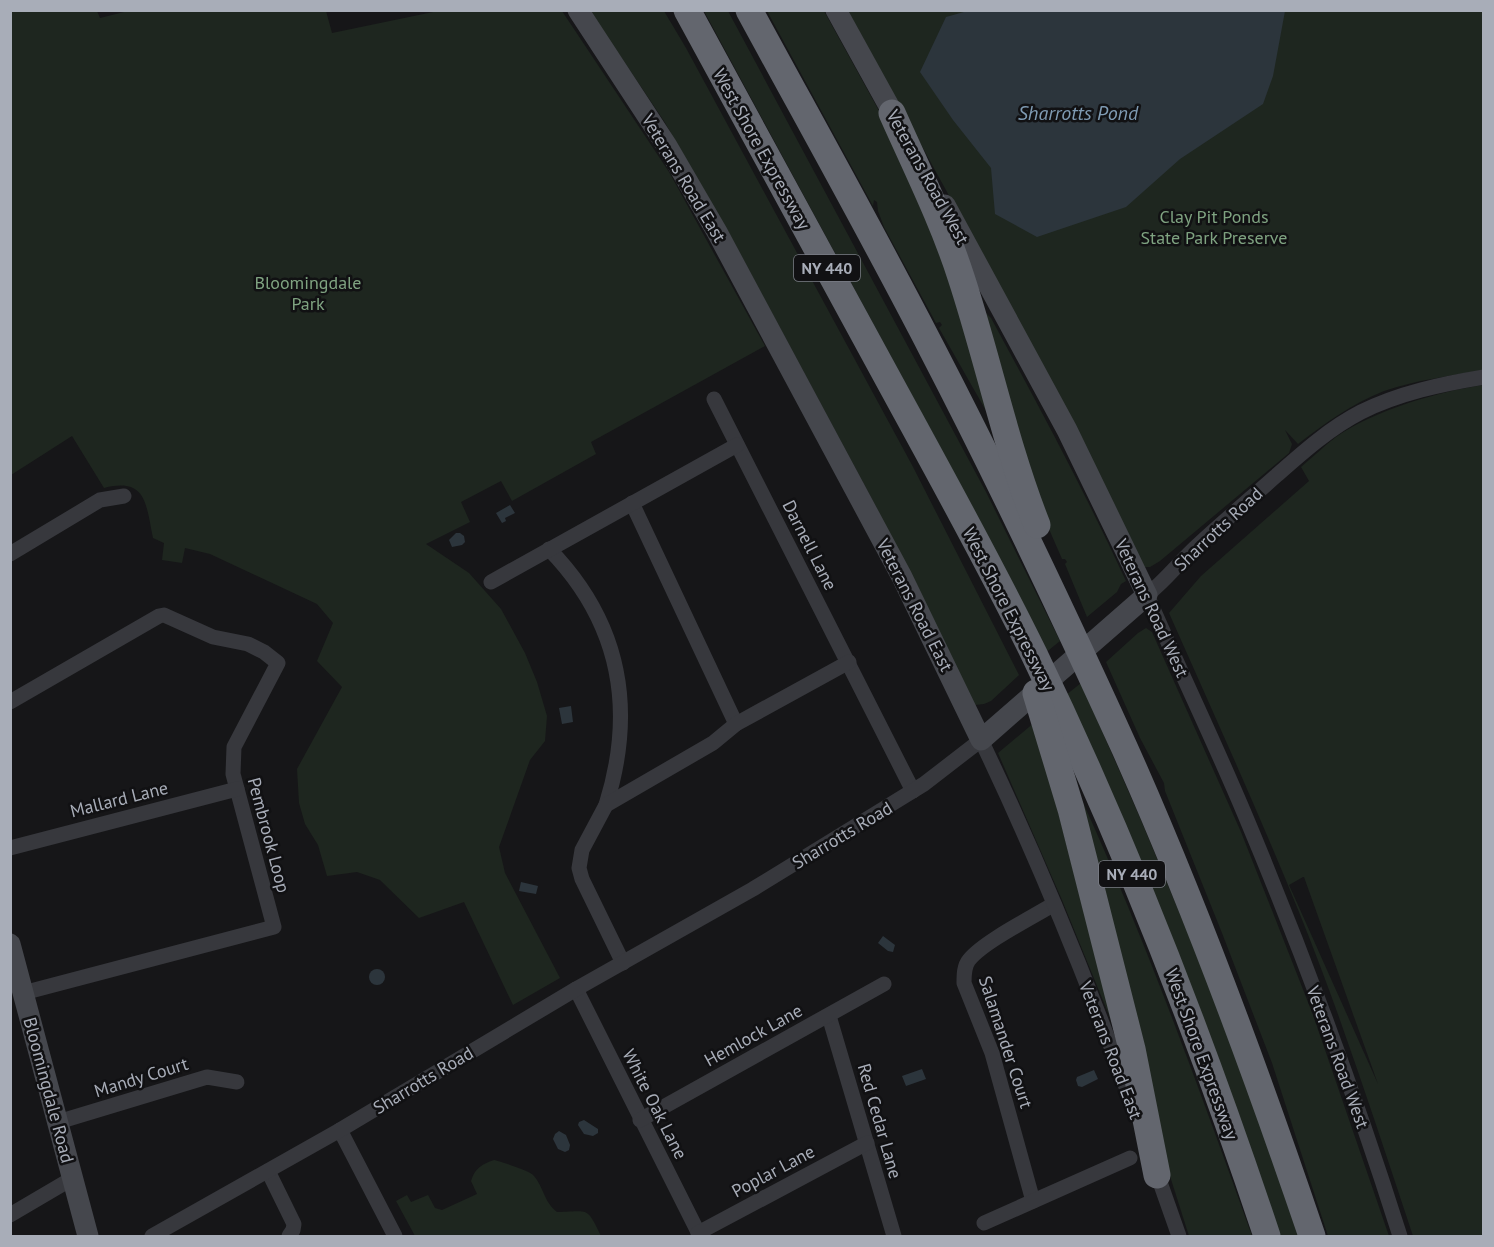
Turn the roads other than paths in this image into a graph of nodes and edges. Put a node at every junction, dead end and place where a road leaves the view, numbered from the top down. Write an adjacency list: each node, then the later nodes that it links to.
1 (578, 10): 19 (street, Veterans Road East)
2 (687, 10): 11 (highway, West Shore Expressway / NY 440)
3 (749, 10): 22 (highway, NY 440)
4 (836, 10): 5 (street, Veterans Road West)
5 (892, 113): 15 (street, Veterans Road West); 22 (highway)
6 (1484, 376): 15 (street, Sharrotts Road)
7 (714, 399): 8 (street, Darnell Lane)
8 (737, 445): 10 (street); 16 (street, Darnell Lane)
9 (124, 496): 13 (street)
10 (632, 503): 12 (street); 18 (street)
11 (966, 526): 39 (highway); 51 (highway, West Shore Expressway / NY 440)
12 (549, 549): 14 (street); 23 (street)
13 (10, 554)
14 (491, 582)
15 (1147, 596): 19 (street, Sharrotts Road); 53 (street, Veterans Road West)
16 (849, 663): 18 (street); 21 (street, Darnell Lane)
17 (10, 702): 20 (street, Pembrook Loop)
18 (736, 724): 23 (street)
19 (988, 733): 21 (street, Sharrotts Road); 25 (street, Veterans Road East)
20 (237, 789): 24 (street, Mallard Lane); 30 (street, Pembrook Loop)
21 (913, 791): 27 (street, Sharrotts Road)
22 (1144, 793): 52 (highway, NY 440)
23 (606, 805): 27 (street)
24 (10, 848)
25 (1054, 904): 39 (street, Veterans Road East); 41 (street, Salamander Court)
26 (10, 944): 30 (street, Bloomingdale Road)
27 (623, 963): 29 (street, Sharrotts Road)
28 (884, 984): 31 (street, Hemlock Lane)
29 (576, 989): 33 (street, White Oak Lane); 35 (street, Sharrotts Road)
30 (23, 993): 34 (street, Bloomingdale Road)
31 (829, 1016): 33 (street, Hemlock Lane); 36 (street, Red Cedar Lane)
32 (237, 1082): 34 (street, Mandy Court)
33 (640, 1120): 44 (street, White Oak Lane)
34 (58, 1122): 40 (street, Bloomingdale Road)
35 (340, 1130): 38 (street, Sharrotts Road); 48 (street)
36 (867, 1143): 44 (street, Poplar Lane); 49 (street, Red Cedar Lane)
37 (1130, 1158): 41 (street)
38 (268, 1171): 46 (street, Sharrotts Road); 47 (street)
39 (1157, 1174): 50 (street, Veterans Road East)
40 (73, 1178): 42 (street); 45 (street, Bloomingdale Road)
41 (1033, 1201): 43 (street)
42 (10, 1215)
43 (984, 1223)
44 (699, 1235)
45 (88, 1236)
46 (152, 1236)
47 (289, 1236)
48 (395, 1236)
49 (894, 1236)
50 (1179, 1236)
51 (1267, 1236)
52 (1312, 1236)
53 (1400, 1236)

